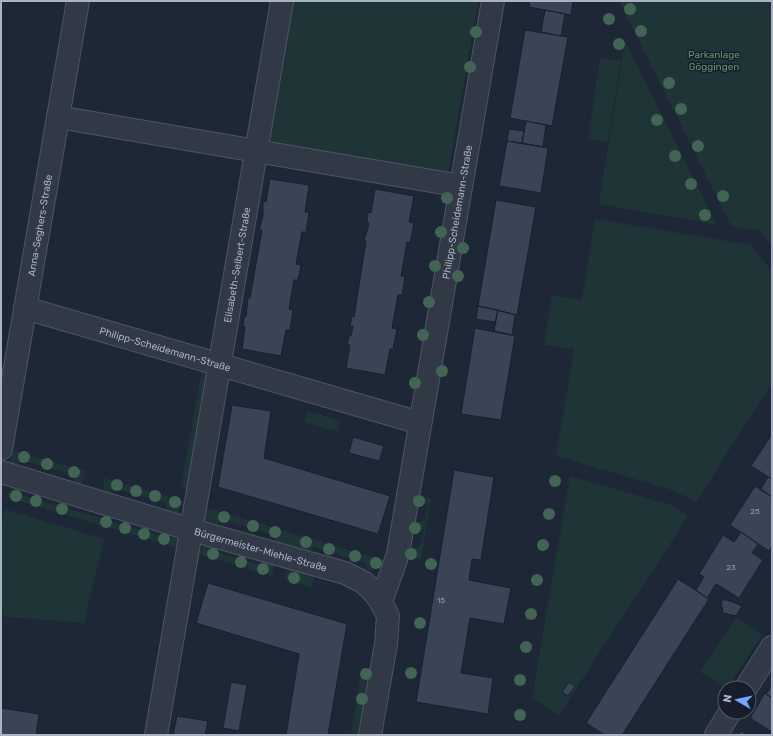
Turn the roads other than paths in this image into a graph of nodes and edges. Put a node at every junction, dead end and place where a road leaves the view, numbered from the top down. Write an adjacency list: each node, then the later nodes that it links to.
1 (78, 1): 4 (street, Anna-Seghers-Straße)
2 (282, 1): 5 (street, Elisabeth-Selbert-Straße)
3 (493, 1): 6 (street, Philipp-Scheidemann-Straße)
4 (58, 117): 5 (street); 7 (street, Anna-Seghers-Straße)
5 (256, 151): 6 (street); 8 (street, Elisabeth-Selbert-Straße)
6 (461, 186): 9 (street, Philipp-Scheidemann-Straße)
7 (25, 308): 8 (street, Philipp-Scheidemann-Straße); 10 (street, Anna-Seghers-Straße)
8 (220, 365): 9 (street, Philipp-Scheidemann-Straße); 12 (street, Elisabeth-Selbert-Straße)
9 (420, 423): 13 (street, Philipp-Scheidemann-Straße)
10 (1, 450)
11 (2, 478): 12 (street, Bürgermeister-Miehle-Straße)
12 (192, 530): 13 (street, Bürgermeister-Miehle-Straße); 17 (street, Elisabeth-Selbert-Straße)
13 (381, 602): 18 (street, Bürgermeister-Miehle-Straße)
14 (772, 647): 15 (street)
15 (751, 680)
16 (725, 720): 19 (street)
17 (156, 735)
18 (370, 735)
19 (716, 735)

